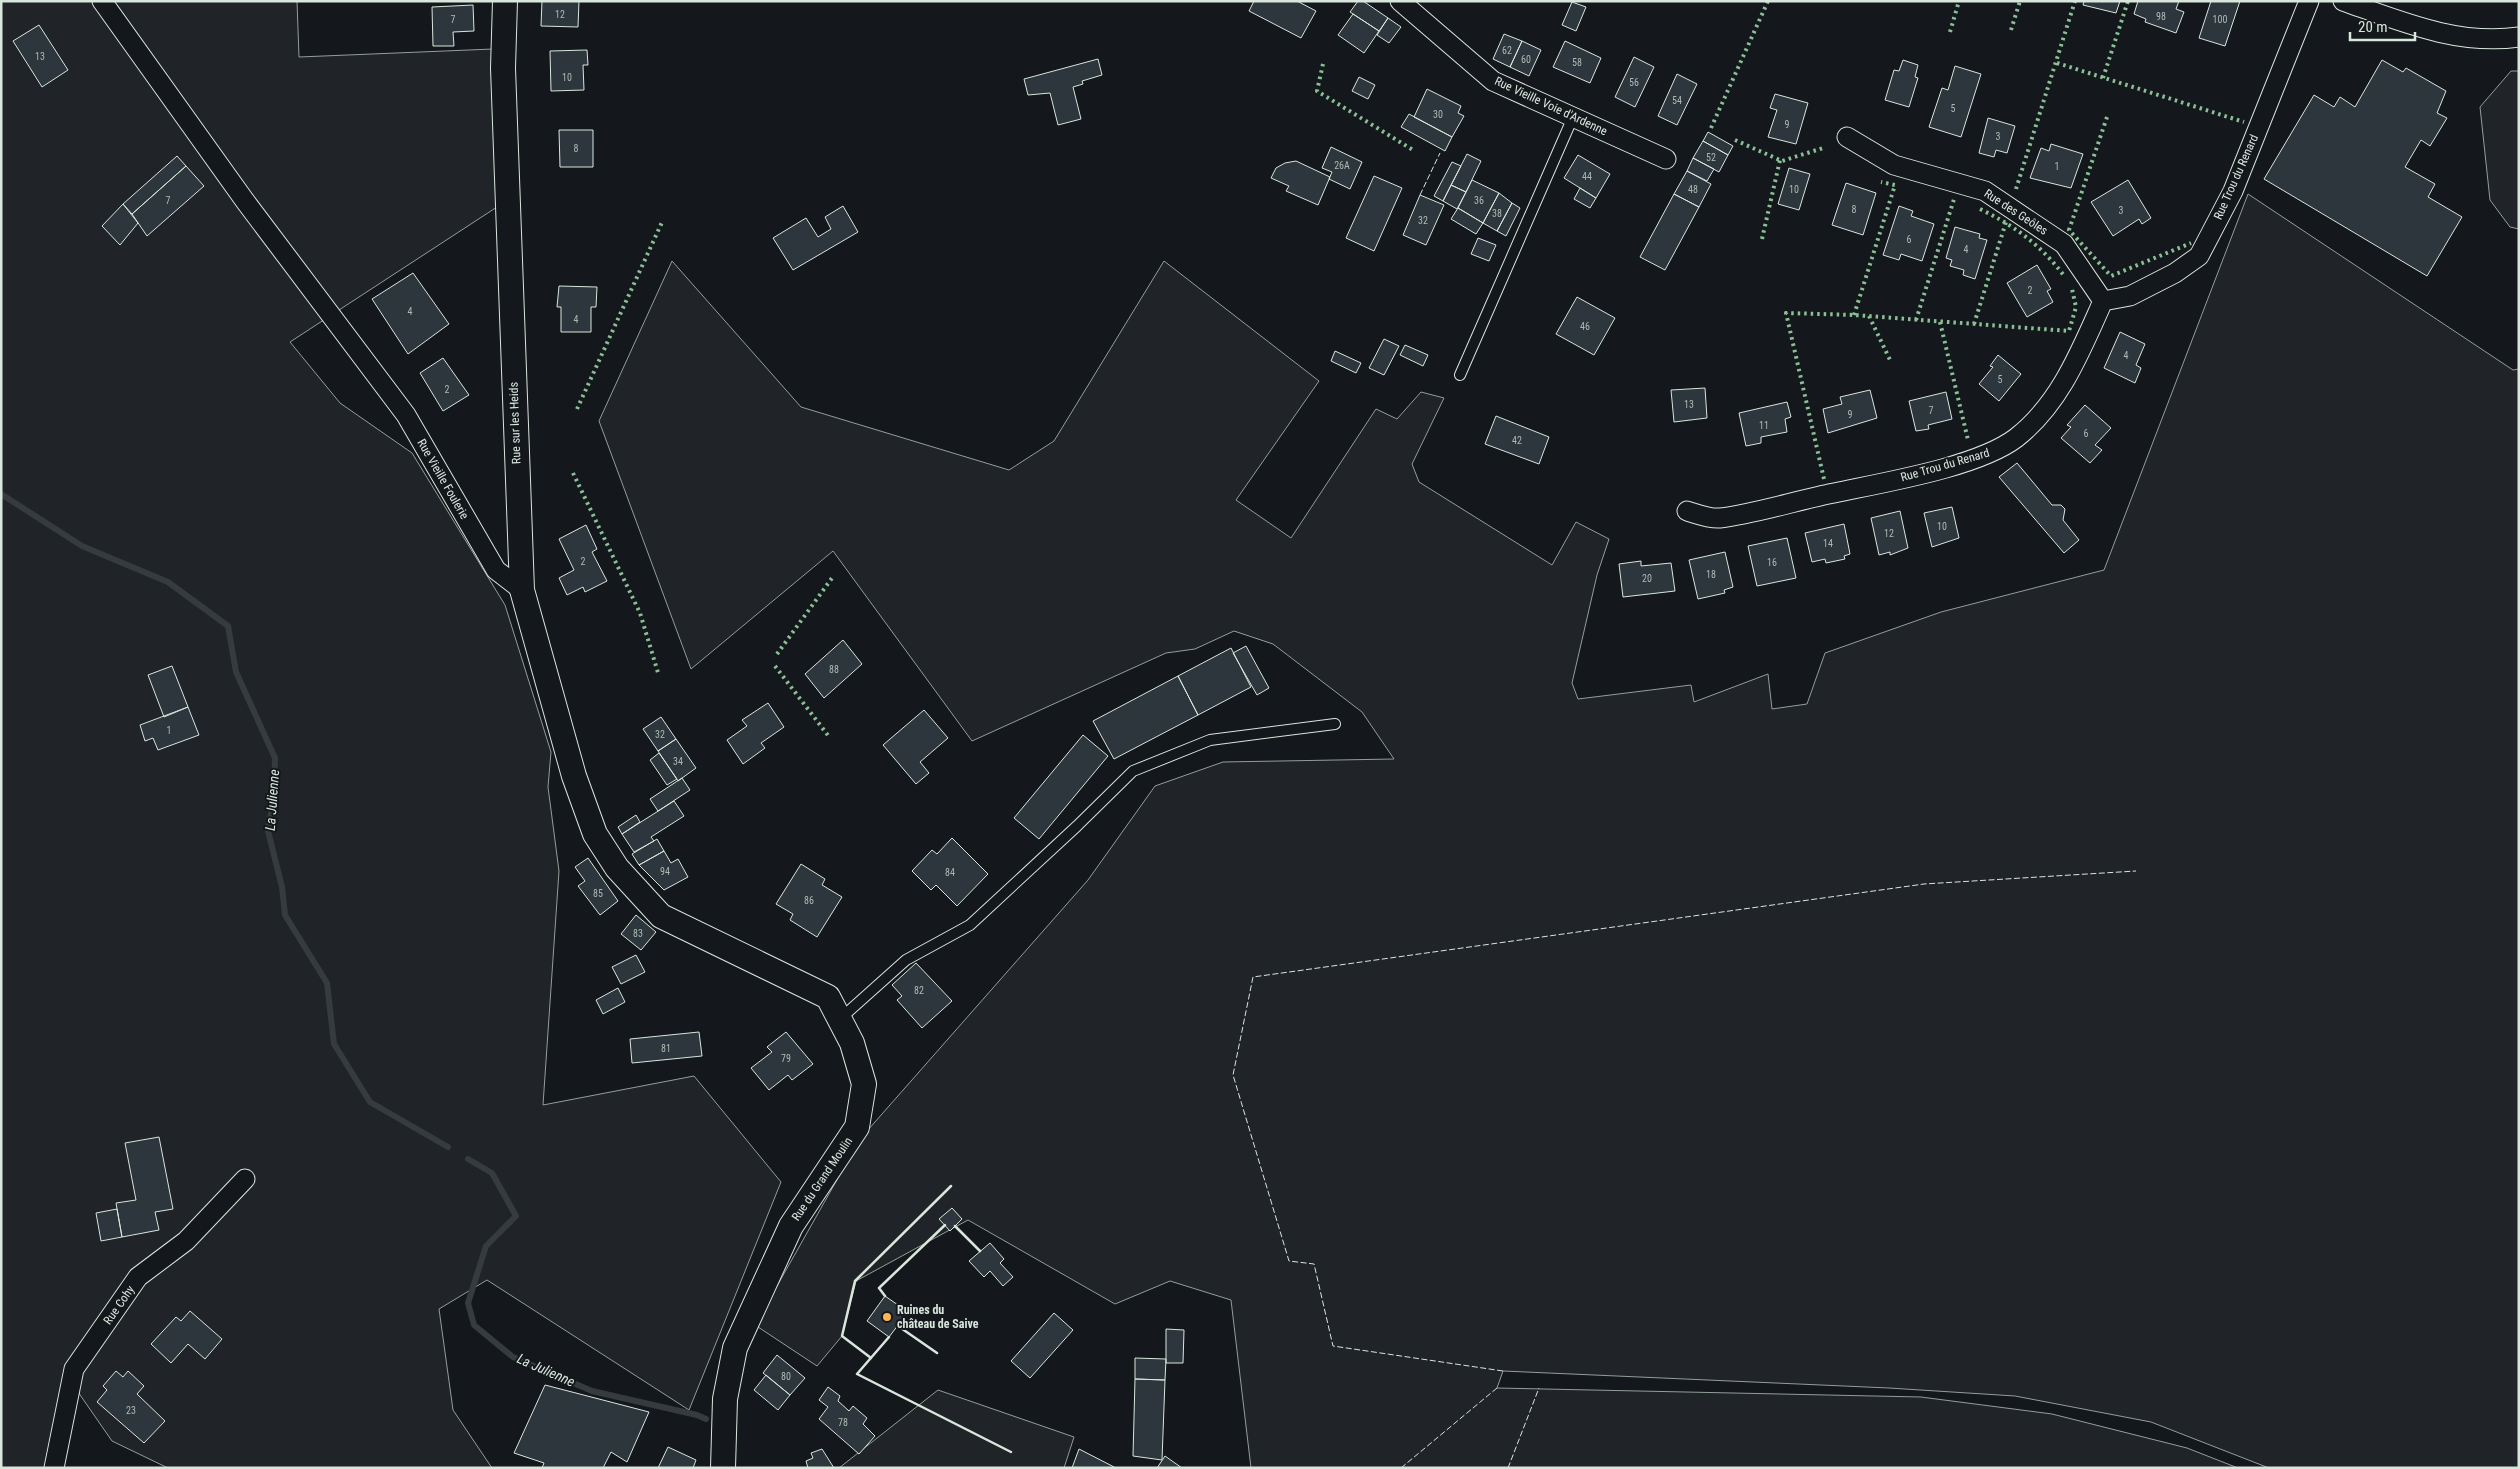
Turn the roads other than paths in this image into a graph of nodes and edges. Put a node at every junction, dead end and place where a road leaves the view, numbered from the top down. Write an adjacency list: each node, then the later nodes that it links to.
1 (102, 1): 13 (street, Rue Vieille Foulerie)
2 (505, 1): 13 (street, Rue sur les Heids)
3 (1400, 1): 7 (street, Rue Vieille Voie d'Ardenne)
4 (2309, 1): 10 (street, Rue Trou du Renard)
5 (2343, 1): 6 (street)
6 (2519, 37)
7 (1573, 117): 9 (street, Rue Vieille Voie d'Ardenne); 11 (lane)
8 (1847, 137): 10 (street, Rue des Geôles)
9 (1666, 158)
10 (2103, 301): 12 (street, Rue Trou du Renard)
11 (1460, 375)
12 (1687, 511)
13 (522, 590): 15 (street, Rue sur les Heids)
14 (1335, 724): 16 (lane)
15 (595, 834): 16 (street, Rue du Grand Moulin)
16 (840, 1019): 19 (street, Rue du Grand Moulin)
17 (245, 1179): 18 (street, Rue Cohy)
18 (54, 1468)
19 (723, 1468)

